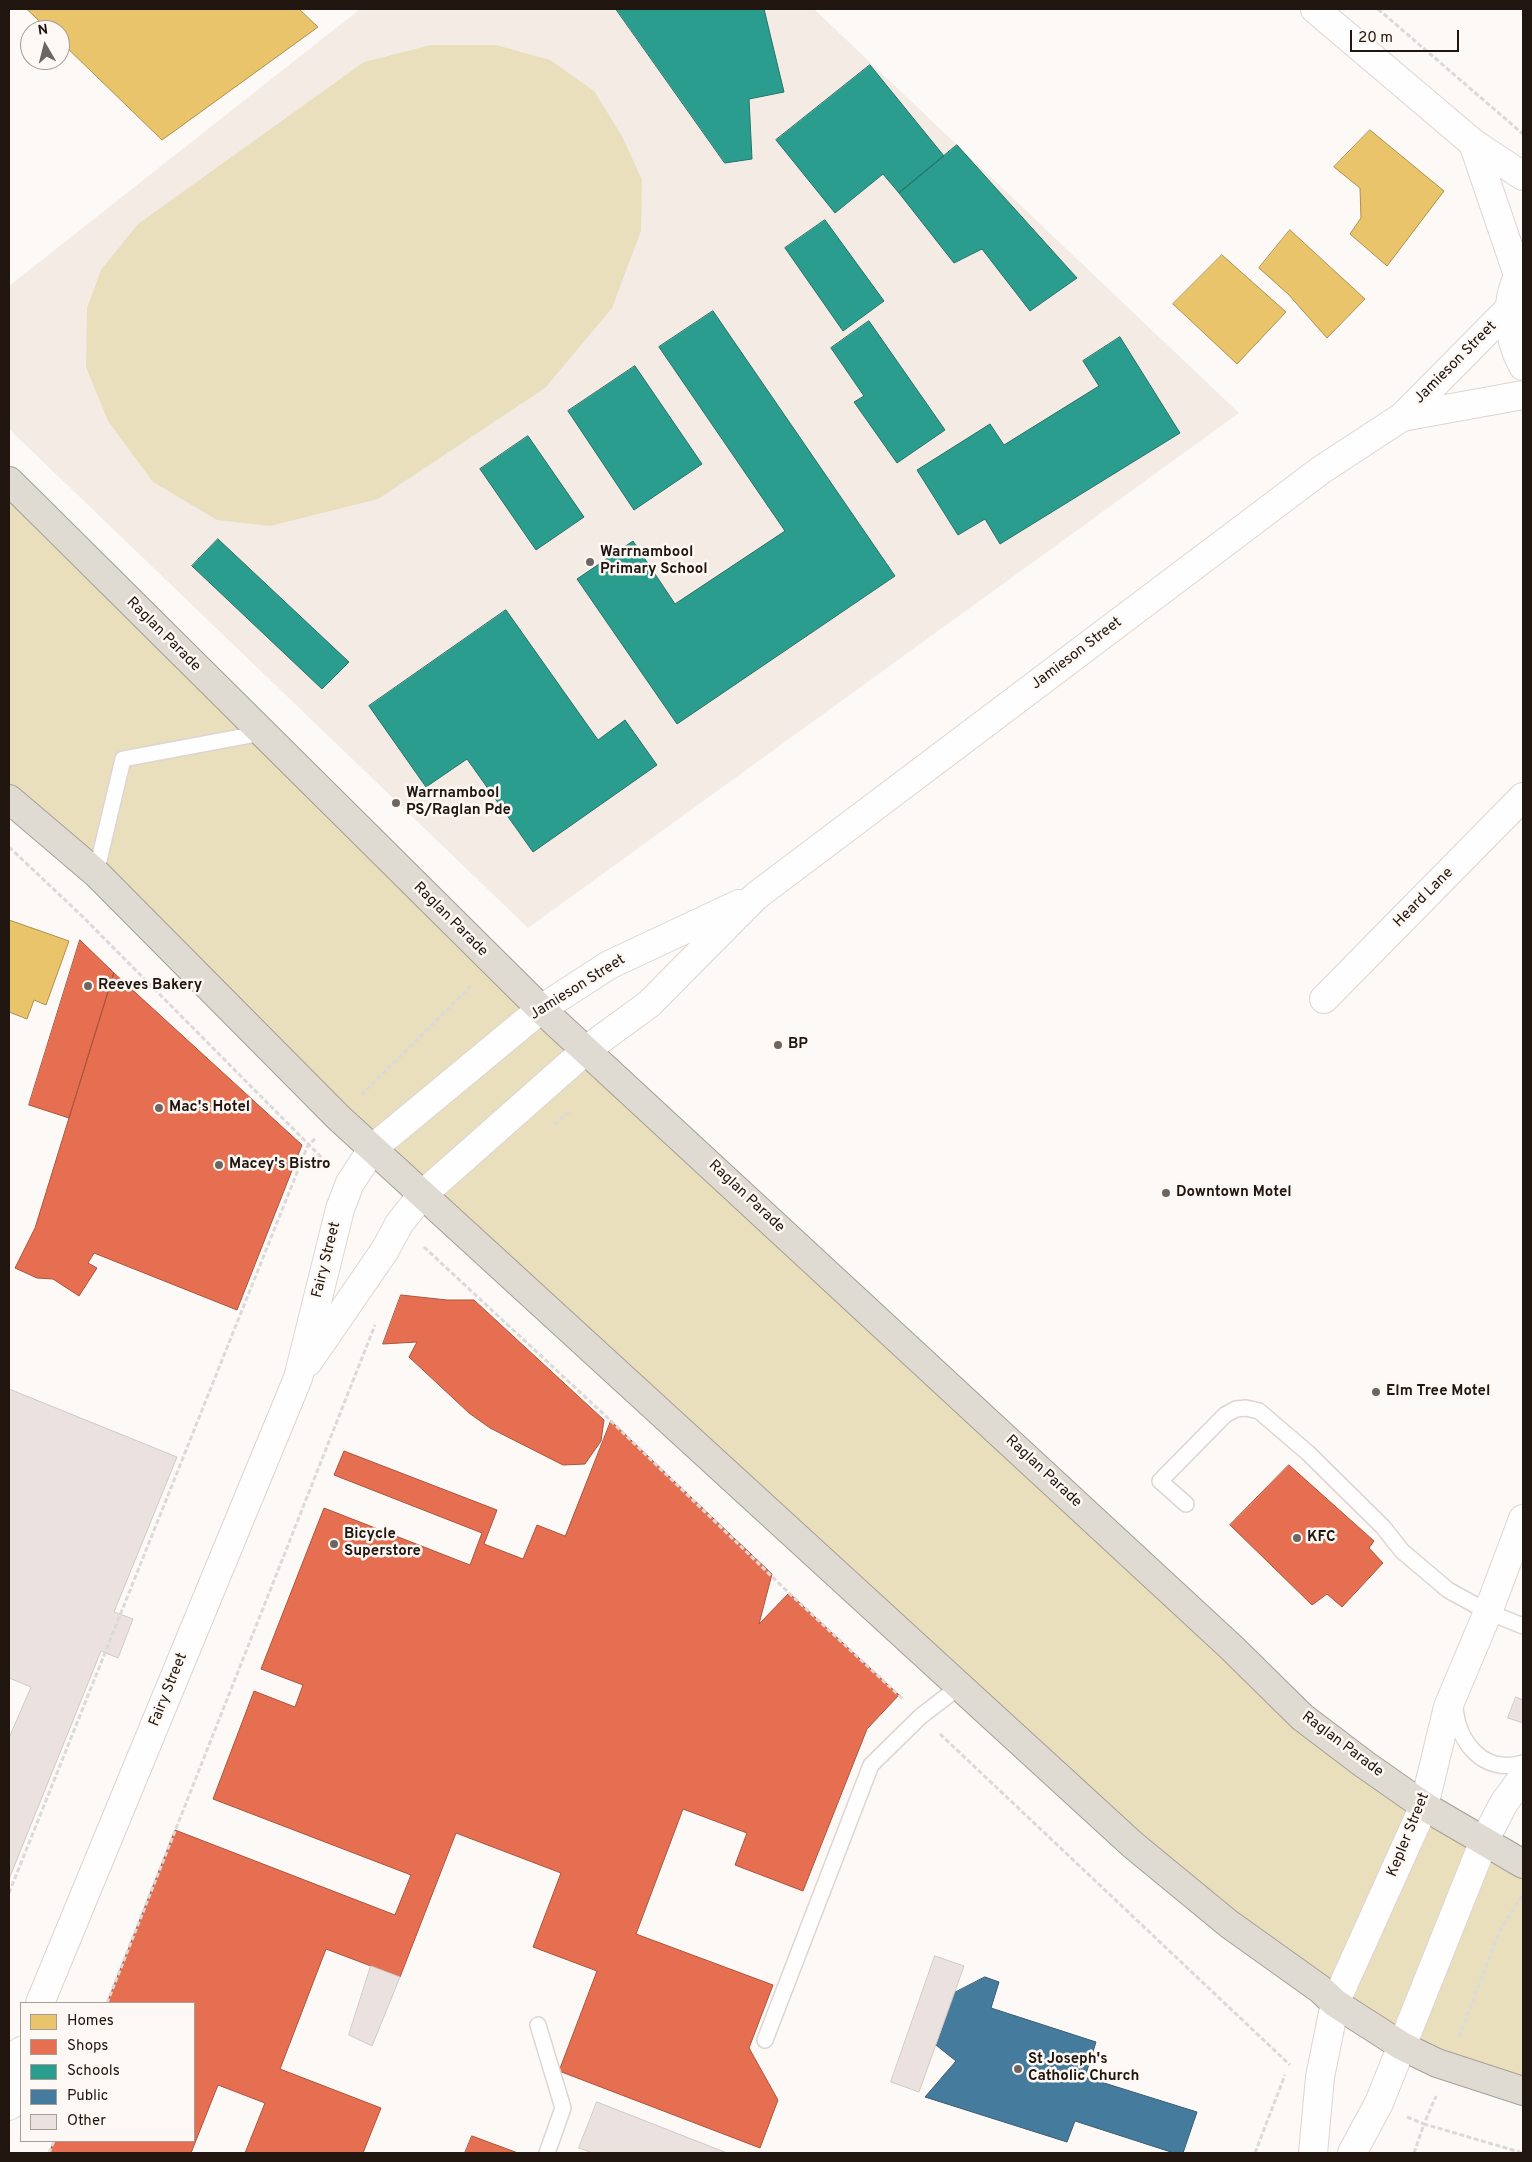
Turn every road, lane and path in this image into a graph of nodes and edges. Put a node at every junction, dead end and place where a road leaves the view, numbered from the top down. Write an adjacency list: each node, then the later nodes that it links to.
1 (1315, 9): 4 (street)
2 (1378, 9): 3 (path)
3 (1523, 134)
4 (1473, 142): 5 (street); 6 (street)
5 (1523, 176)
6 (1521, 271): 7 (street)
7 (1509, 309): 8 (street); 10 (street, Jamieson Street)
8 (1523, 366)
9 (1523, 395): 10 (street, Jamieson Street)
10 (1402, 417): 17 (street, Jamieson Street)
11 (9, 481): 12 (highway, Raglan Parade)
12 (262, 733): 16 (lane); 18 (highway, Raglan Parade)
13 (1523, 797): 19 (street, Heard Lane)
14 (9, 798): 16 (highway)
15 (9, 847): 23 (path)
16 (96, 873): 22 (highway)
17 (756, 896): 20 (street, Jamieson Street); 21 (street, Jamieson Street)
18 (494, 964): 20 (highway, Raglan Parade); 22 (path)
19 (1324, 999)
20 (541, 1008): 21 (highway, Raglan Parade); 24 (street, Jamieson Street)
21 (586, 1050): 25 (street, Jamieson Street); 37 (highway, Raglan Parade)
22 (339, 1118): 23 (path); 24 (highway)
23 (308, 1145): 40 (path)
24 (372, 1148): 25 (highway); 27 (street, Fairy Street)
25 (431, 1202): 27 (street, Fairy Street); 32 (highway); 34 (path)
26 (379, 1316): 43 (path)
27 (298, 1378): 42 (street, Fairy Street)
28 (1186, 1504): 30 (lane)
29 (1520, 1534): 30 (street, Kepler Street)
30 (1488, 1612): 31 (lane); 33 (street, Kepler Street)
31 (1523, 1626)
32 (960, 1686): 34 (lane); 44 (highway)
33 (1453, 1696): 35 (lane); 37 (street, Kepler Street)
34 (921, 1716): 46 (lane); 50 (path)
35 (1523, 1763)
36 (1523, 1777): 38 (street)
37 (1424, 1806): 38 (highway, Raglan Parade); 44 (street, Kepler Street)
38 (1484, 1841): 39 (highway, Raglan Parade); 47 (street)
39 (1523, 1864)
40 (9, 1893)
41 (1523, 1895): 51 (path)
42 (40, 2002)
43 (107, 2002)
44 (1335, 2003): 47 (highway); 56 (street, Kepler Street)
45 (538, 2025): 55 (lane)
46 (766, 2040)
47 (1402, 2046): 51 (highway); 57 (street)
48 (20, 2049): 52 (street)
49 (20, 2056): 54 (street)
50 (1289, 2064)
51 (1449, 2065): 53 (highway)
52 (9, 2067)
53 (1523, 2091)
54 (9, 2106)
55 (547, 2153)
56 (1314, 2153)
57 (1352, 2153)
58 (1414, 2153): 59 (path)
59 (1523, 2153)

